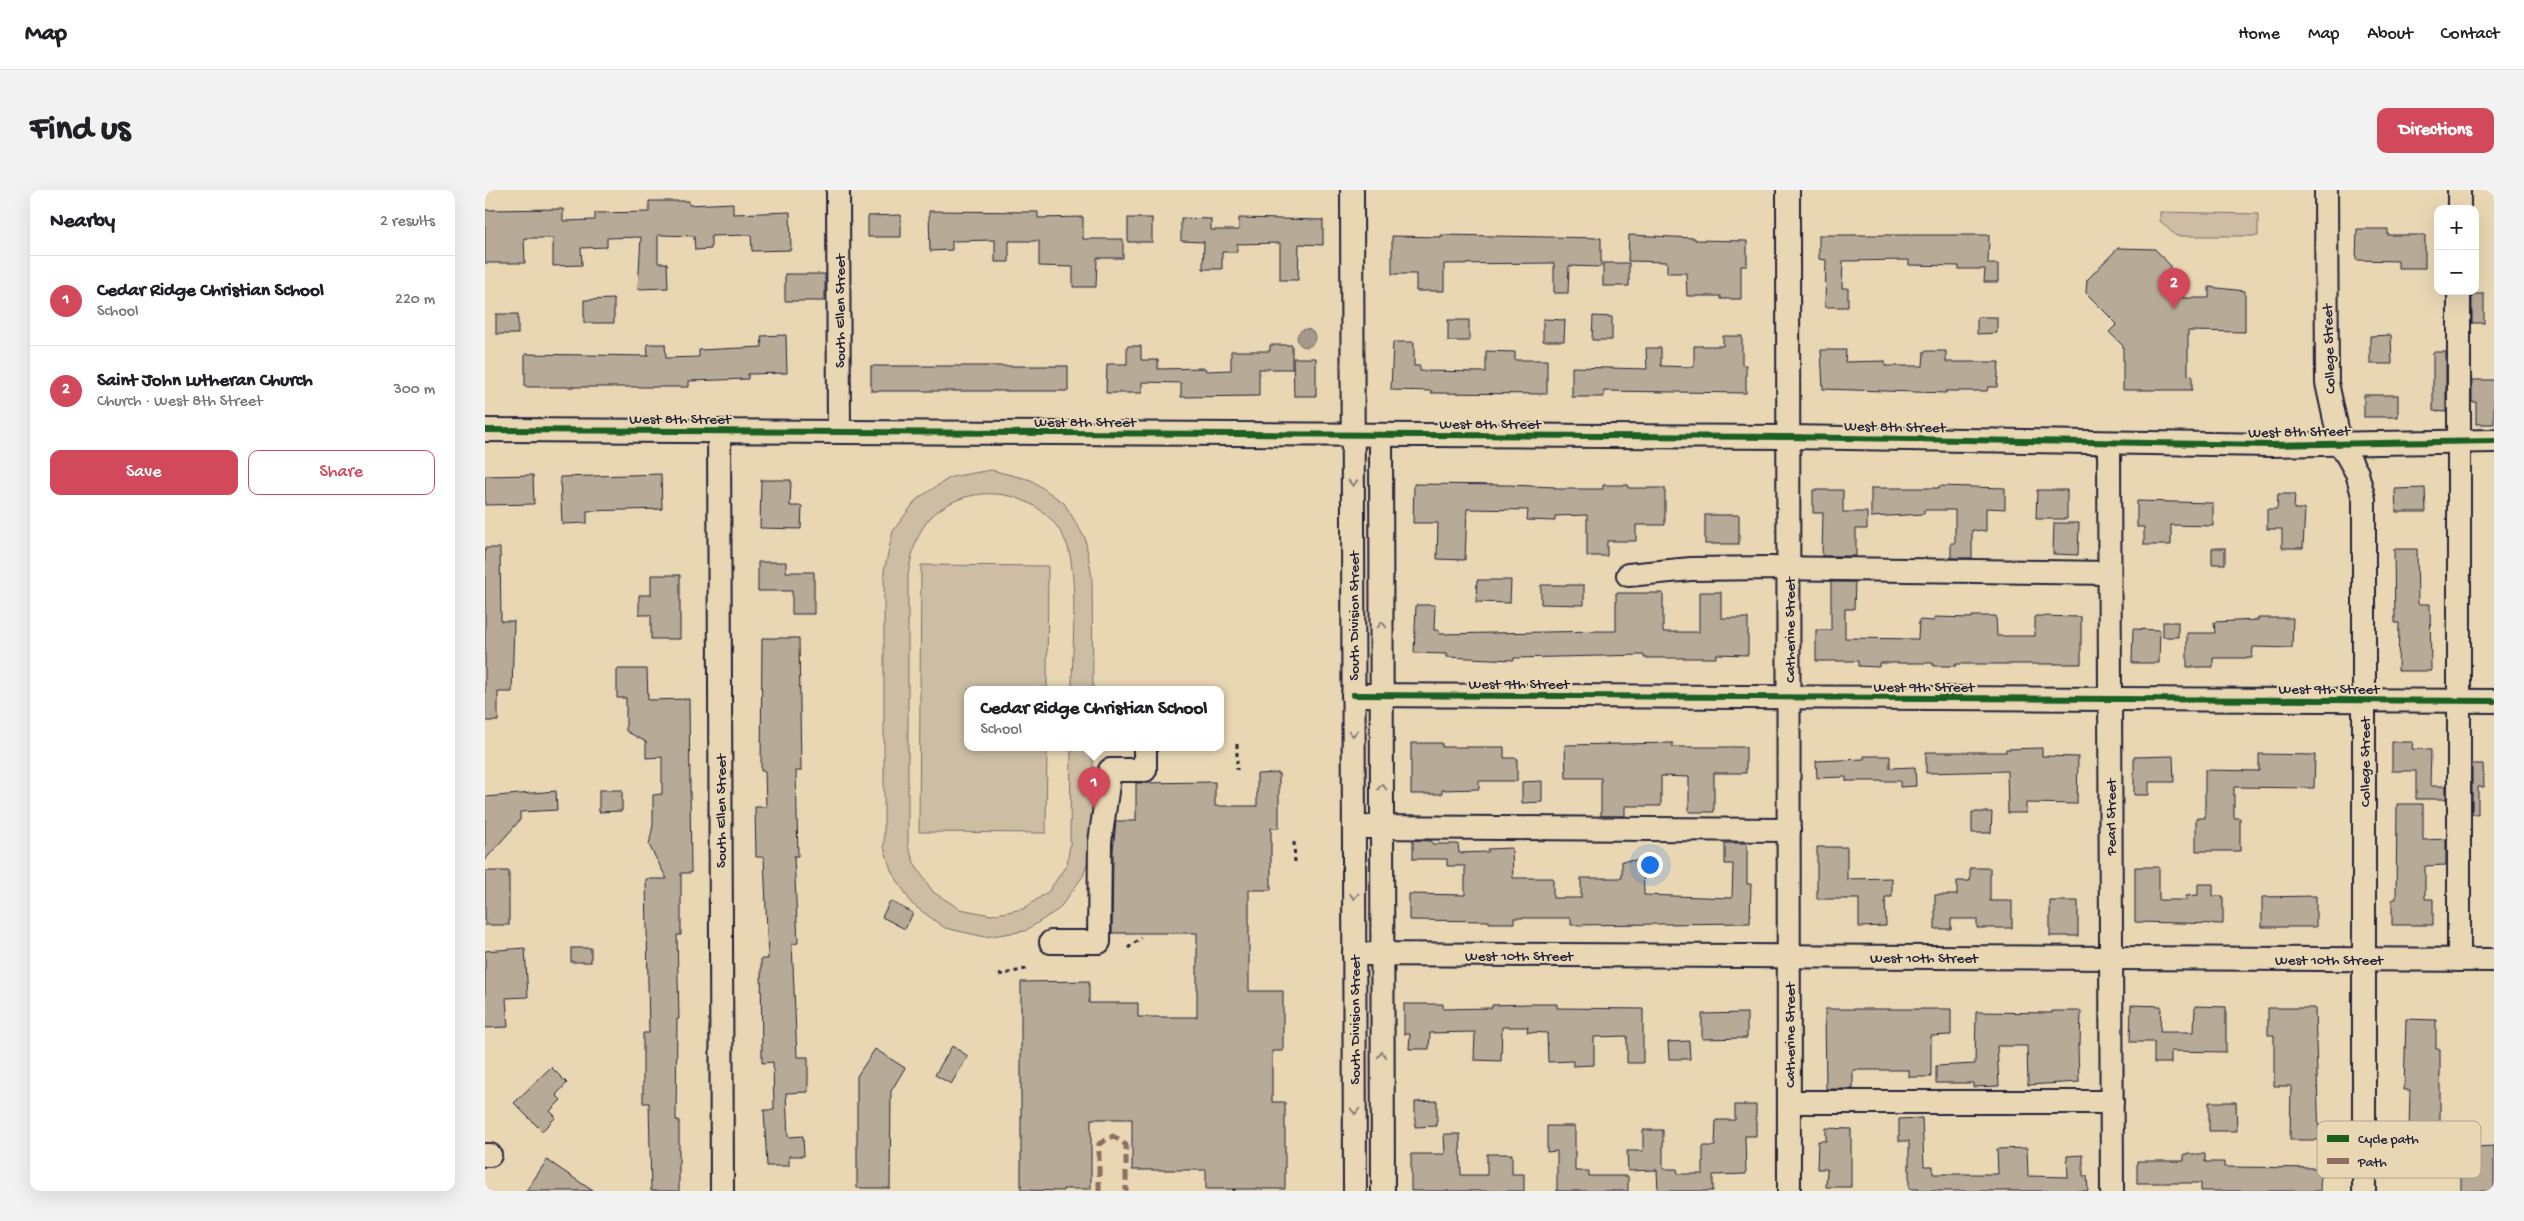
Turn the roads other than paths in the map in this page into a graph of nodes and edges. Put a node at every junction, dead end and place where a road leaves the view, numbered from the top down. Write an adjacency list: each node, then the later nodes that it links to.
1 (838, 190): 10 (street, South Ellen Street)
2 (1352, 190): 11 (street, South Division Street)
3 (1788, 190): 13 (street, Catherine Street)
4 (2326, 190): 16 (street, College Street)
5 (2459, 190): 6 (street)
6 (2459, 205)
7 (2459, 295): 14 (street)
8 (485, 430): 9 (street, West 8th Street)
9 (719, 431): 10 (street, West 8th Street); 44 (street, South Ellen Street)
10 (839, 432): 11 (street, West 8th Street)
11 (1353, 435): 12 (street, West 8th Street); 21 (street, South Division Street, one-way to 21)
12 (1381, 435): 13 (street, West 8th Street); 22 (street, South Division Street, one-way to 12)
13 (1788, 437): 17 (street, West 8th Street); 18 (street, Catherine Street)
14 (2459, 441): 15 (street, West 8th Street); 16 (street, West 8th Street); 26 (street)
15 (2494, 441)
16 (2341, 443): 17 (street, West 8th Street); 25 (street, College Street)
17 (2109, 444): 19 (street, Pearl Street)
18 (1789, 570): 19 (street); 20 (street); 23 (street, Catherine Street)
19 (2109, 574): 24 (street, Pearl Street)
20 (1628, 576)
21 (1353, 695): 22 (street, West 9th Street); 29 (street, South Division Street, one-way to 29)
22 (1382, 695): 23 (street, West 9th Street); 30 (street, South Division Street, one-way to 22)
23 (1789, 698): 24 (street, West 9th Street); 31 (street, Catherine Street)
24 (2110, 699): 25 (street, West 9th Street); 36 (street, Pearl Street)
25 (2364, 701): 26 (street, West 9th Street); 37 (street, College Street)
26 (2459, 701): 27 (street, West 9th Street); 38 (street)
27 (2494, 701)
28 (1145, 751): 32 (street)
29 (1354, 827): 30 (street); 33 (street, South Division Street, one-way to 33)
30 (1382, 827): 31 (street); 34 (street, South Division Street)
31 (1789, 830): 35 (street, Catherine Street)
32 (1051, 942)
33 (1354, 954): 34 (street, West 10th Street); 45 (street, South Division Street, one-way to 45)
34 (1382, 954): 35 (street, West 10th Street); 46 (street, South Division Street, one-way to 34)
35 (1789, 956): 36 (street, West 10th Street); 40 (street, Catherine Street)
36 (2111, 958): 37 (street, West 10th Street); 41 (street, Pearl Street)
37 (2364, 959): 38 (street, West 10th Street); 42 (street, College Street)
38 (2459, 960): 39 (street, West 10th Street)
39 (2494, 960)
40 (1789, 1102): 41 (street); 47 (street, Catherine Street)
41 (2112, 1102): 48 (street, Pearl Street)
42 (2365, 1121)
43 (2365, 1178): 49 (street, College Street)
44 (722, 1191)
45 (1355, 1191)
46 (1383, 1191)
47 (1789, 1191)
48 (2113, 1191)
49 (2365, 1191)

